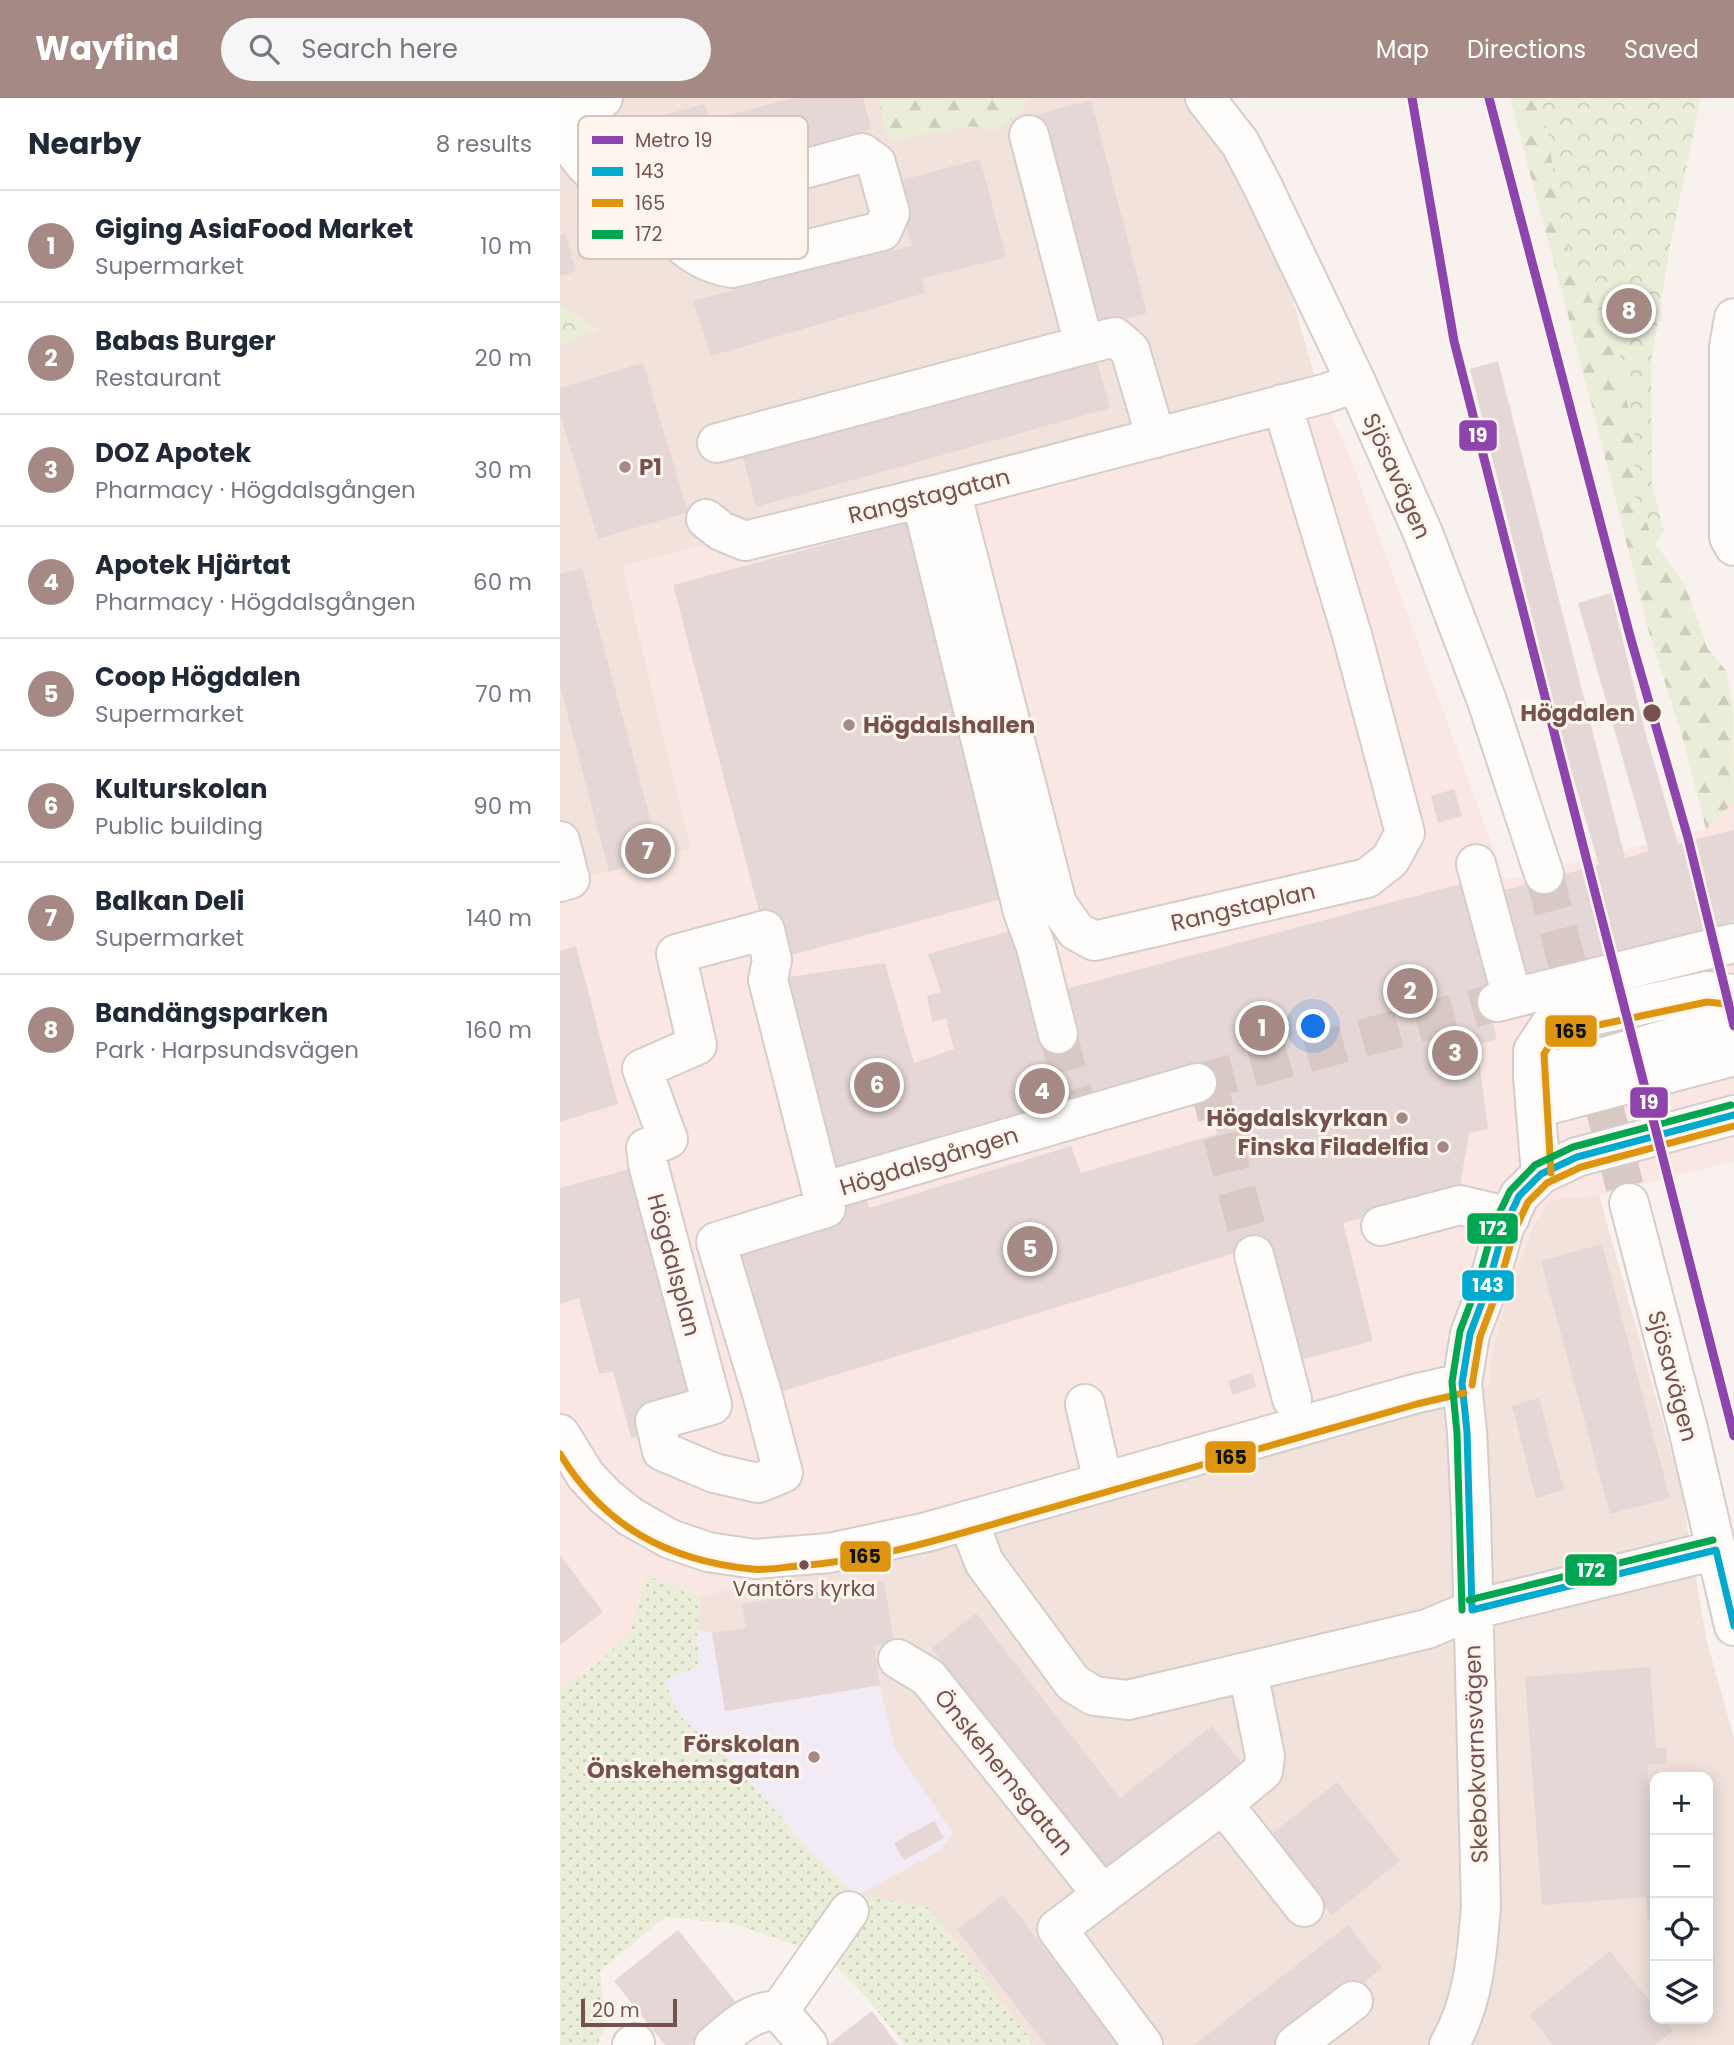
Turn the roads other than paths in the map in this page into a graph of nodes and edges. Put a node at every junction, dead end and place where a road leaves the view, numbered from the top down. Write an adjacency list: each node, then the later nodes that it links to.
1 (603, 98): 3 (street)
2 (1205, 98): 12 (street, Sjösavägen)
3 (562, 120): 5 (street)
4 (1030, 135): 11 (street)
5 (578, 156)
6 (808, 168): 7 (street)
7 (808, 249)
8 (704, 259): 9 (street)
9 (769, 259)
10 (1734, 318): 16 (street)
11 (1084, 345): 14 (street); 15 (street)
12 (1356, 382): 13 (street, Rangstagatan); 22 (street, Sjösavägen)
13 (1282, 404): 14 (street, Rangstagatan); 24 (street, Rangstaplan)
14 (1156, 438): 17 (street, Rangstagatan)
15 (717, 443)
16 (1732, 462): 19 (street)
17 (936, 495): 18 (street, Rangstagatan); 24 (street); 26 (street)
18 (706, 519)
19 (1734, 546)
20 (560, 841): 23 (street)
21 (1476, 864): 25 (street)
22 (1544, 874)
23 (560, 882)
24 (1076, 931): 26 (street)
25 (1734, 943)
26 (1036, 947): 29 (street)
27 (1734, 997): 32 (street)
28 (1734, 1020): 32 (street)
29 (1058, 1034)
30 (1734, 1056): 32 (street)
31 (1197, 1083): 35 (street, Högdalsgången)
32 (1534, 1093): 34 (street)
33 (1734, 1115): 34 (street, Skebokvarnsvägen)
34 (1541, 1174): 37 (street, Skebokvarnsvägen)
35 (822, 1192): 35 (street, Högdalsplan)
36 (1629, 1203): 46 (street, Sjösavägen)
37 (1510, 1217): 38 (street); 40 (street, Skebokvarnsvägen)
38 (1381, 1226)
39 (1254, 1255): 41 (street)
40 (1462, 1382): 44 (street); 47 (street, Skebokvarnsvägen)
41 (1292, 1399)
42 (1085, 1404): 44 (street)
43 (566, 1452): 45 (street)
44 (1103, 1482): 45 (street)
45 (968, 1520): 50 (street)
46 (1716, 1550): 47 (street); 48 (street, Sjösavägen)
47 (1472, 1610): 50 (street); 61 (street, Skebokvarnsvägen)
48 (1734, 1626)
49 (898, 1659): 52 (street, Önskehemsgatan)
50 (1248, 1672): 51 (street)
51 (1223, 1804): 52 (street); 53 (street)
52 (1102, 1894): 59 (street)
53 (1304, 1907)
54 (849, 1911): 56 (street)
55 (1353, 2001): 60 (street)
56 (779, 2011): 57 (street); 58 (street)
57 (714, 2045)
58 (808, 2045)
59 (1143, 2045)
60 (1296, 2045)
61 (1449, 2045)

